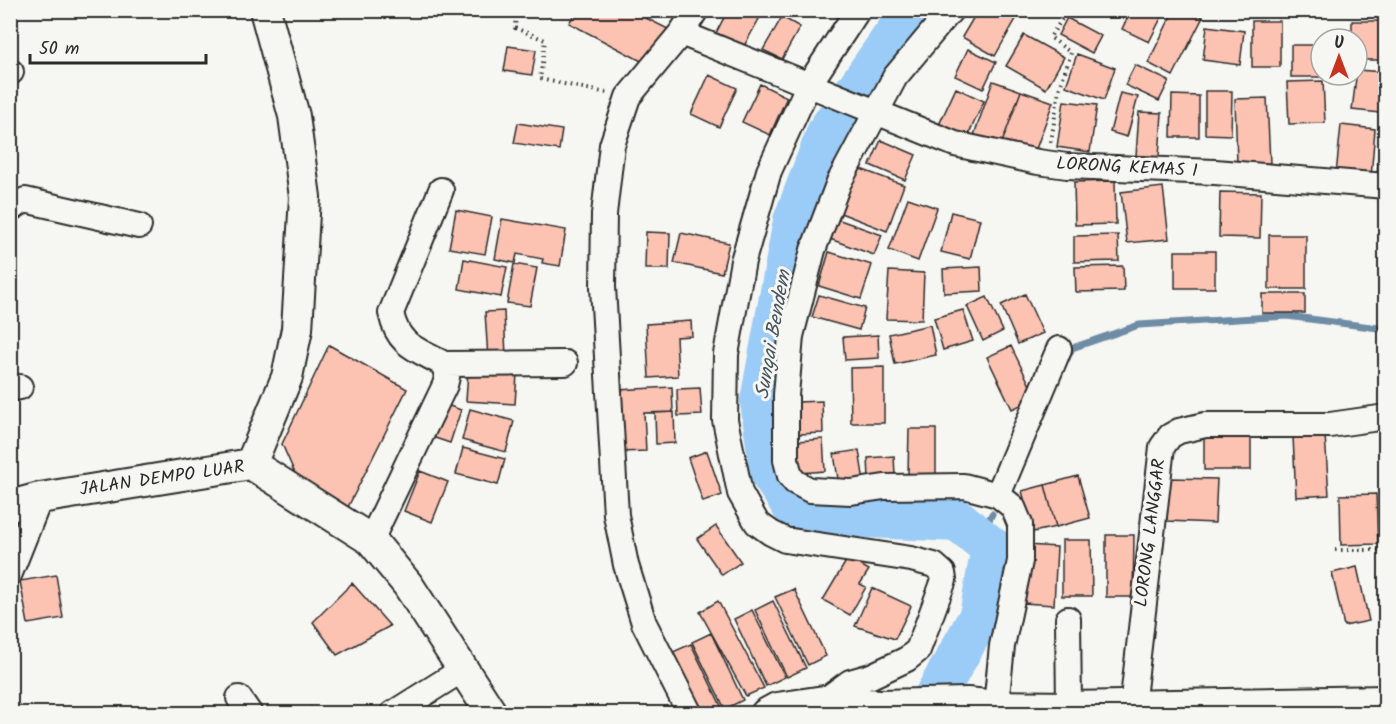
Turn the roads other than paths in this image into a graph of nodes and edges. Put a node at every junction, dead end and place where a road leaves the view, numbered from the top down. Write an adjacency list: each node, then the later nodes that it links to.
1 (265, 10): 16 (street)
2 (696, 10): 5 (street)
3 (858, 10): 6 (street)
4 (951, 10): 7 (street)
5 (681, 33): 6 (street, LORONG KEMAS 1); 33 (street)
6 (817, 89): 7 (street, LORONG KEMAS 1); 24 (street)
7 (869, 109): 8 (street, LORONG KEMAS 1); 17 (street)
8 (1386, 186)
9 (441, 190): 14 (street)
10 (15, 199): 11 (street)
11 (139, 226)
12 (1059, 349): 17 (street)
13 (565, 363): 14 (street)
14 (444, 364): 20 (street)
15 (1386, 417): 27 (street, LORONG LANGGAR)
16 (251, 464): 18 (street, JALAN DEMPO LUAR); 20 (street, JALAN DEMPO LUAR)
17 (999, 495): 26 (street)
18 (40, 498): 19 (street, JALAN DEMPO LUAR); 21 (street)
19 (10, 506)
20 (371, 540): 23 (street, JALAN DEMPO LUAR)
21 (10, 573)
22 (1068, 620): 30 (street)
23 (462, 670): 31 (street); 32 (street, JALAN DEMPO LUAR)
24 (824, 701): 28 (street); 34 (street)
25 (1386, 701): 29 (street)
26 (981, 705): 28 (street); 30 (street)
27 (1132, 707): 29 (street); 30 (street)
28 (881, 708)
29 (1298, 708)
30 (1080, 710)
31 (392, 714)
32 (492, 714)
33 (690, 714)
34 (766, 714)

